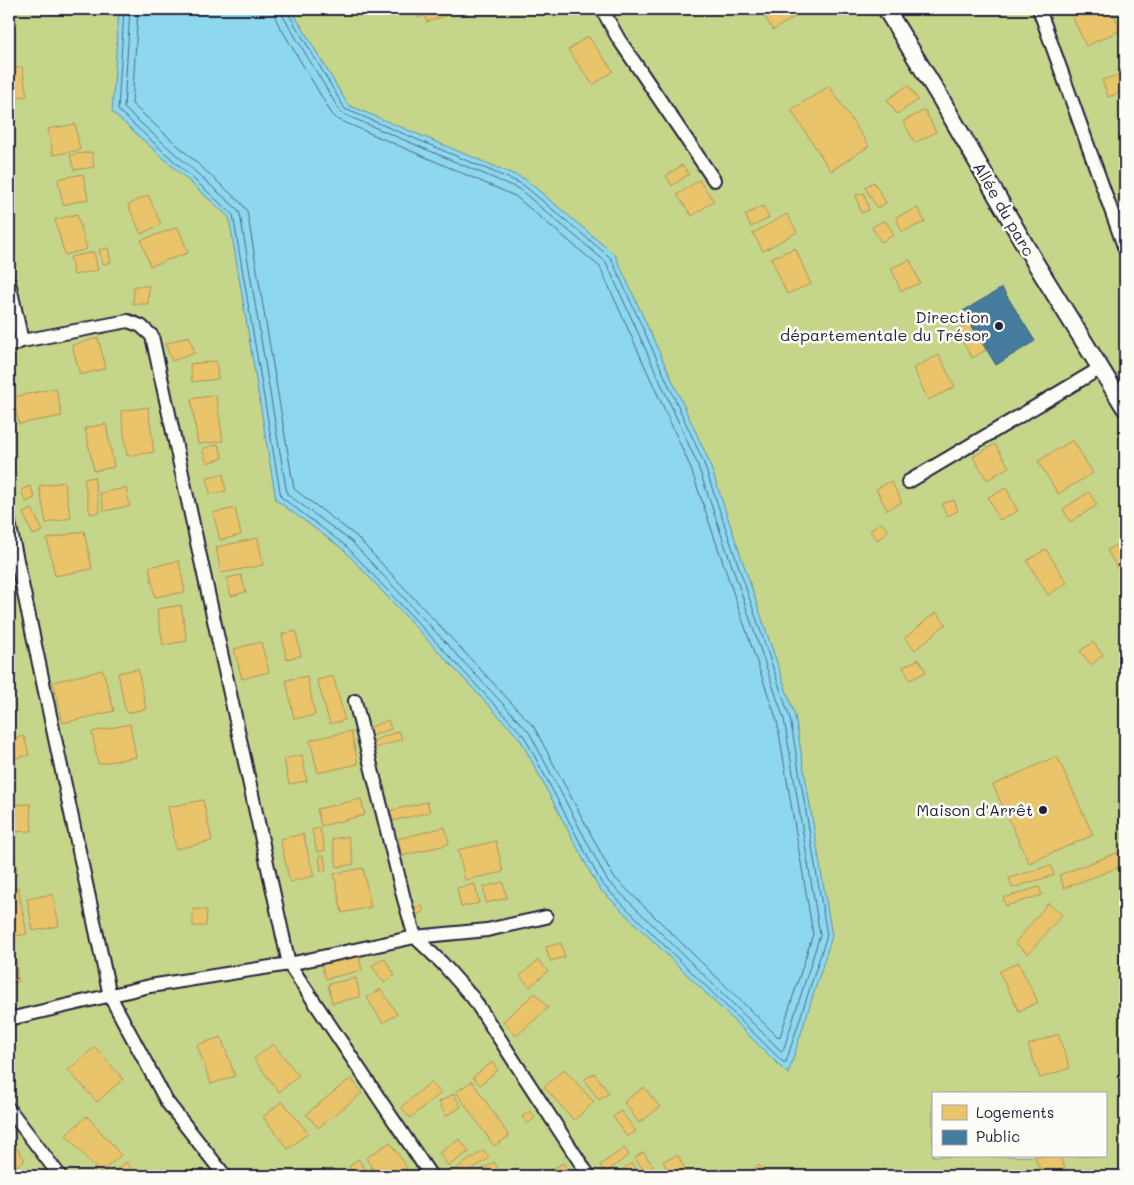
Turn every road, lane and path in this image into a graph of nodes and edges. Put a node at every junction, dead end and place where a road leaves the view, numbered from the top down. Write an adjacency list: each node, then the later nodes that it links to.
1 (602, 9): 4 (street)
2 (886, 9): 9 (street, Allée du parc)
3 (1039, 9): 5 (street)
4 (714, 180)
5 (1125, 249)
6 (9, 282): 7 (street)
7 (22, 341): 8 (street); 16 (street)
8 (9, 346)
9 (1100, 369): 10 (street, Allée du parc); 11 (street)
10 (1125, 408)
11 (908, 482)
12 (9, 523): 17 (street)
13 (355, 701): 15 (street)
14 (546, 917): 15 (street)
15 (415, 937): 16 (street); 23 (street)
16 (289, 964): 17 (street); 22 (street)
17 (110, 996): 18 (street); 21 (street)
18 (9, 1018)
19 (9, 1109): 20 (street)
20 (60, 1176)
21 (225, 1176)
22 (431, 1176)
23 (589, 1176)

